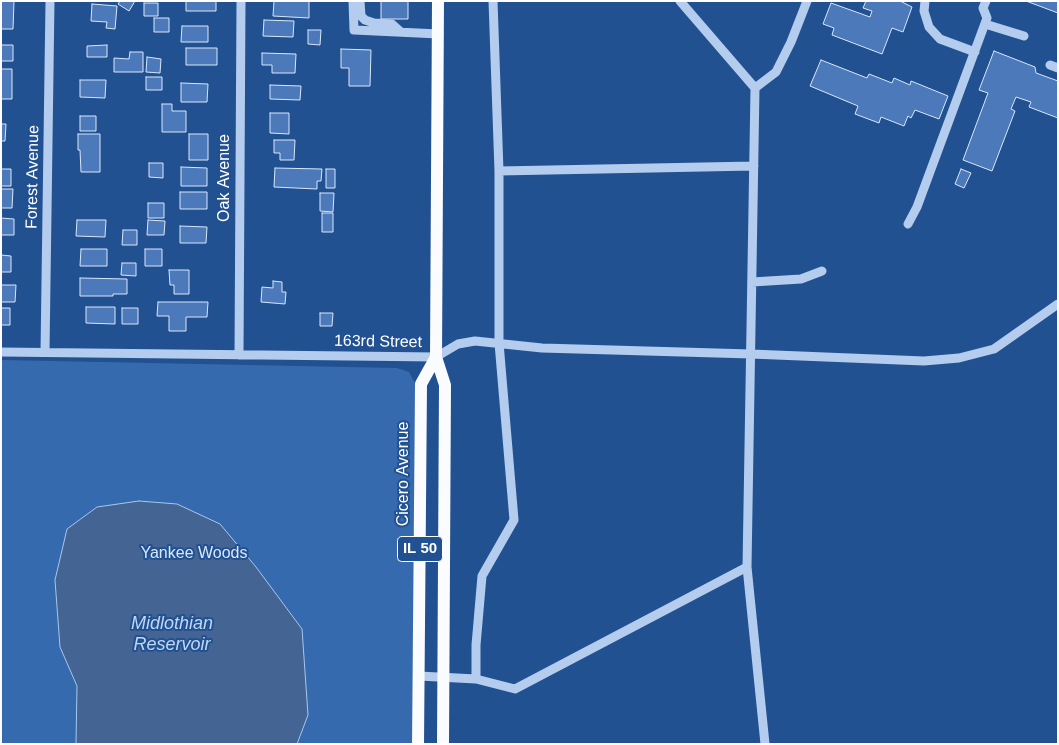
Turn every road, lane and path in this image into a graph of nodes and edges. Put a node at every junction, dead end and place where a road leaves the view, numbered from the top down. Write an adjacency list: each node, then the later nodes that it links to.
1 (50, 1): 25 (street, Forest Avenue)
2 (241, 1): 27 (street, Oak Avenue)
3 (353, 1): 12 (street)
4 (360, 1): 12 (street)
5 (438, 1): 13 (main road, Cicero Avenue / IL 50)
6 (493, 1): 18 (street)
7 (680, 1): 16 (street)
8 (806, 1): 16 (street)
9 (925, 1): 15 (street)
10 (986, 1): 11 (street)
11 (985, 24): 14 (street); 15 (street)
12 (401, 32): 13 (street)
13 (438, 34): 28 (main road, Cicero Avenue / IL 50)
14 (1024, 36)
15 (974, 52): 19 (street)
16 (755, 88): 17 (street)
17 (754, 166): 18 (street); 21 (street)
18 (499, 170): 23 (street)
19 (908, 224)
20 (822, 271): 21 (street)
21 (752, 282): 26 (street)
22 (1058, 304): 26 (street, 163rd Street)
23 (499, 343): 26 (street, 163rd Street); 28 (street, 163rd Street); 32 (street)
24 (1, 352): 25 (street, 163rd Street)
25 (45, 352): 27 (street, 163rd Street)
26 (751, 354): 29 (street)
27 (239, 355): 28 (street, 163rd Street)
28 (436, 358): 30 (main road, Cicero Avenue / IL 50); 31 (main road, Cicero Avenue / IL 50)
29 (747, 567): 32 (street); 35 (street)
30 (419, 676): 31 (street); 33 (main road, Cicero Avenue / IL 50)
31 (443, 677): 32 (street); 34 (main road, Cicero Avenue / IL 50)
32 (476, 679)
33 (418, 744)
34 (443, 744)
35 (765, 744)

